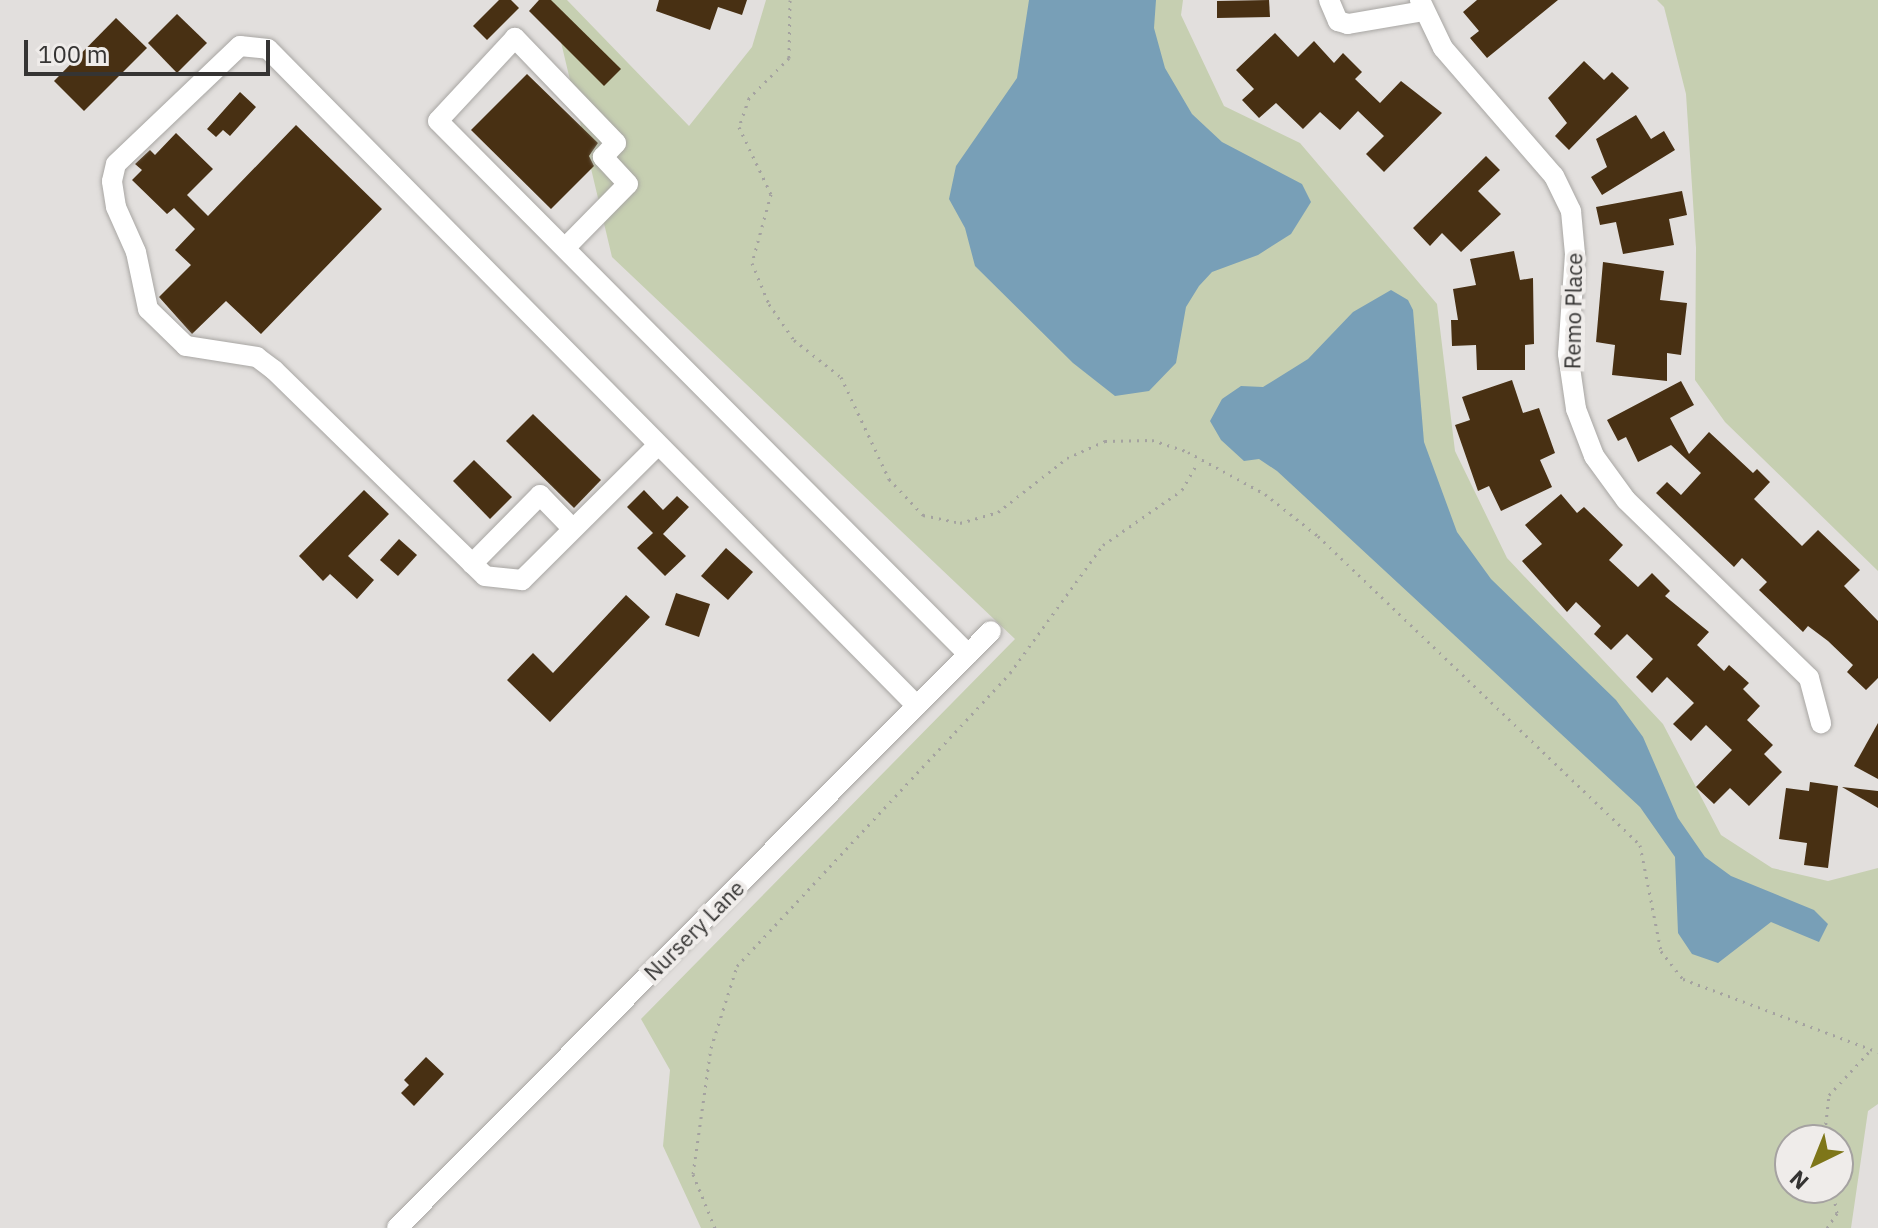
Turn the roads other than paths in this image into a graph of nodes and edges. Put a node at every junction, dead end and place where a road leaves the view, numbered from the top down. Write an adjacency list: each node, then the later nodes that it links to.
1 (1329, 0): 2 (street)
2 (1422, 6): 10 (street, Remo Place)
3 (566, 247): 3 (street); 8 (street)
4 (658, 445): 5 (street); 6 (street); 9 (street)
5 (573, 529): 6 (street); 6 (street)
6 (472, 564)
7 (991, 631): 8 (street, Nursery Lane)
8 (968, 654): 9 (street, Nursery Lane)
9 (917, 706): 11 (street, Nursery Lane)
10 (1821, 723)
11 (397, 1228)

